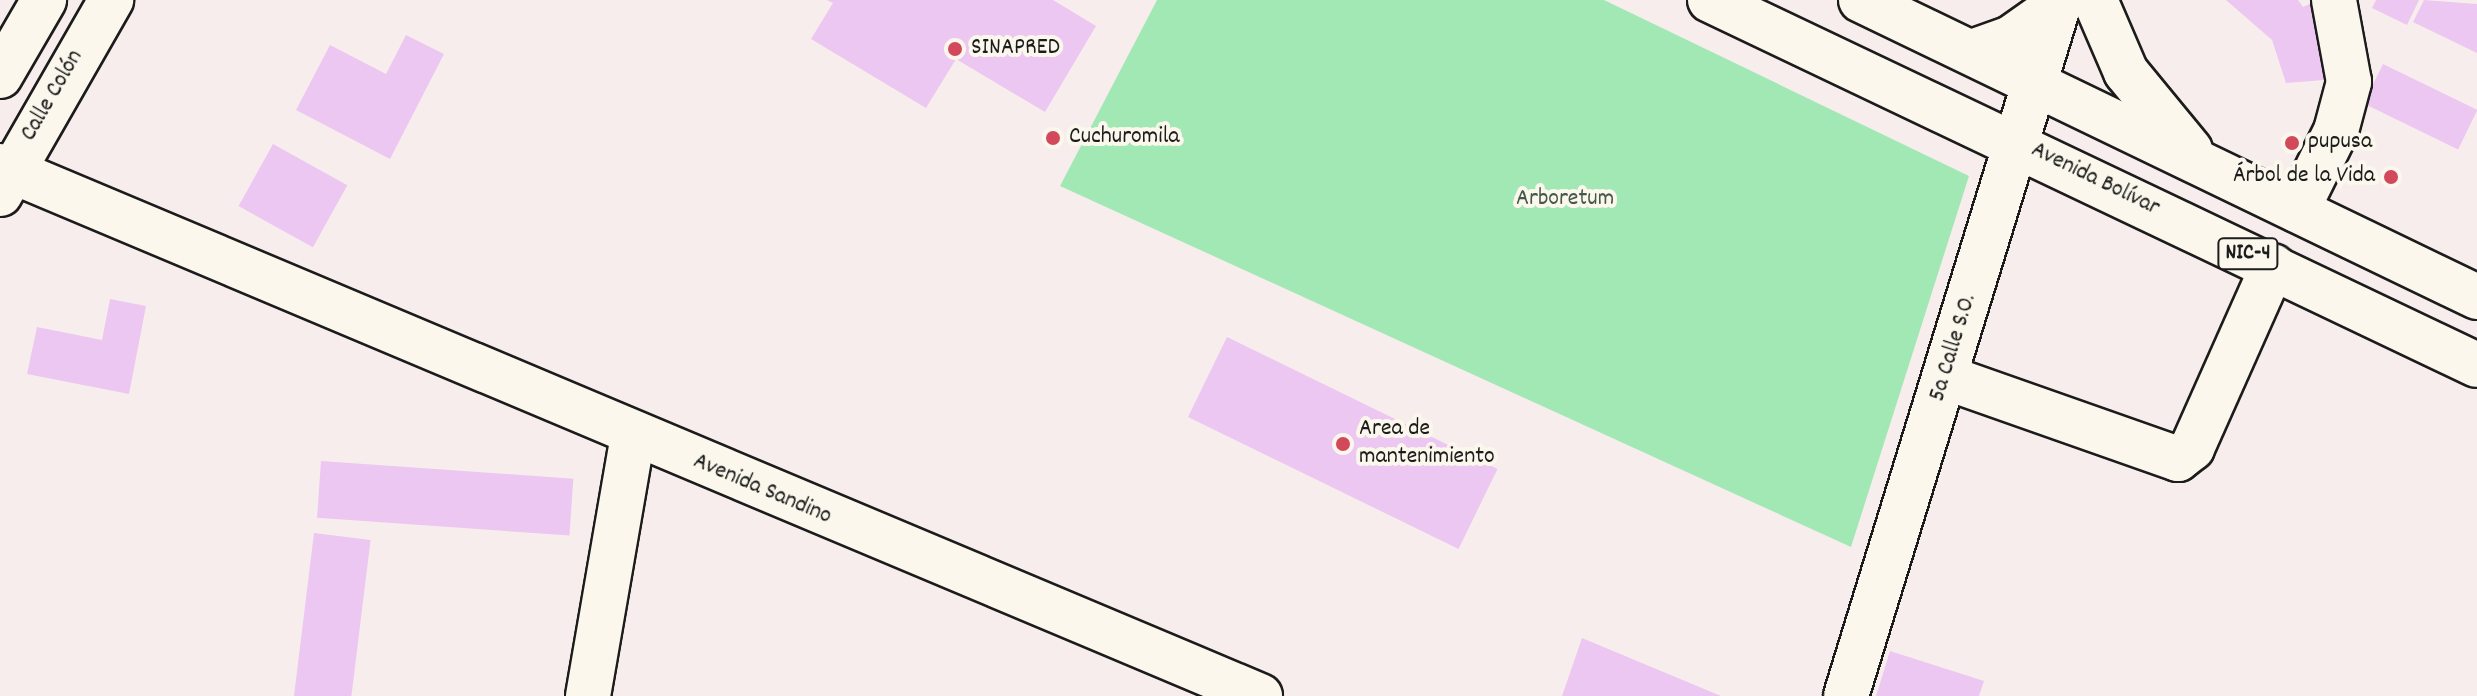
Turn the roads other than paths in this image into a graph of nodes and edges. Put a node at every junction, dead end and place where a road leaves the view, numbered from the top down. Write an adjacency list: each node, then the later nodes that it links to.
1 (44, 0): 8 (main road)
2 (111, 0): 12 (main road, Calle Colón)
3 (1710, 0): 10 (main road, Avenida Bolívar / NIC-4)
4 (1861, 0): 7 (main road, NIC-4)
5 (2334, 0): 13 (main road)
6 (2071, 1): 7 (main road); 9 (main road, 5a Calle S.O.); 11 (main road)
7 (1972, 52): 9 (main road, NIC-4)
8 (0, 76)
9 (2037, 83): 10 (main road, 5a Calle S.O.); 11 (main road, NIC-4)
10 (2019, 143): 14 (main road, Avenida Bolívar / NIC-4); 17 (main road, 5a Calle S.O.)
11 (2210, 168): 13 (main road, NIC-4)
12 (4, 177): 18 (main road, Avenida Sandino)
13 (2297, 210): 15 (main road, NIC-4)
14 (2273, 266): 16 (main road, Avenida Bolívar / NIC-4); 17 (main road)
15 (2477, 297)
16 (2477, 365)
17 (1945, 377): 21 (main road, 5a Calle S.O.)
18 (633, 436): 19 (main road); 20 (main road, Avenida Sandino)
19 (588, 696)
20 (1260, 696)
21 (1846, 696)

